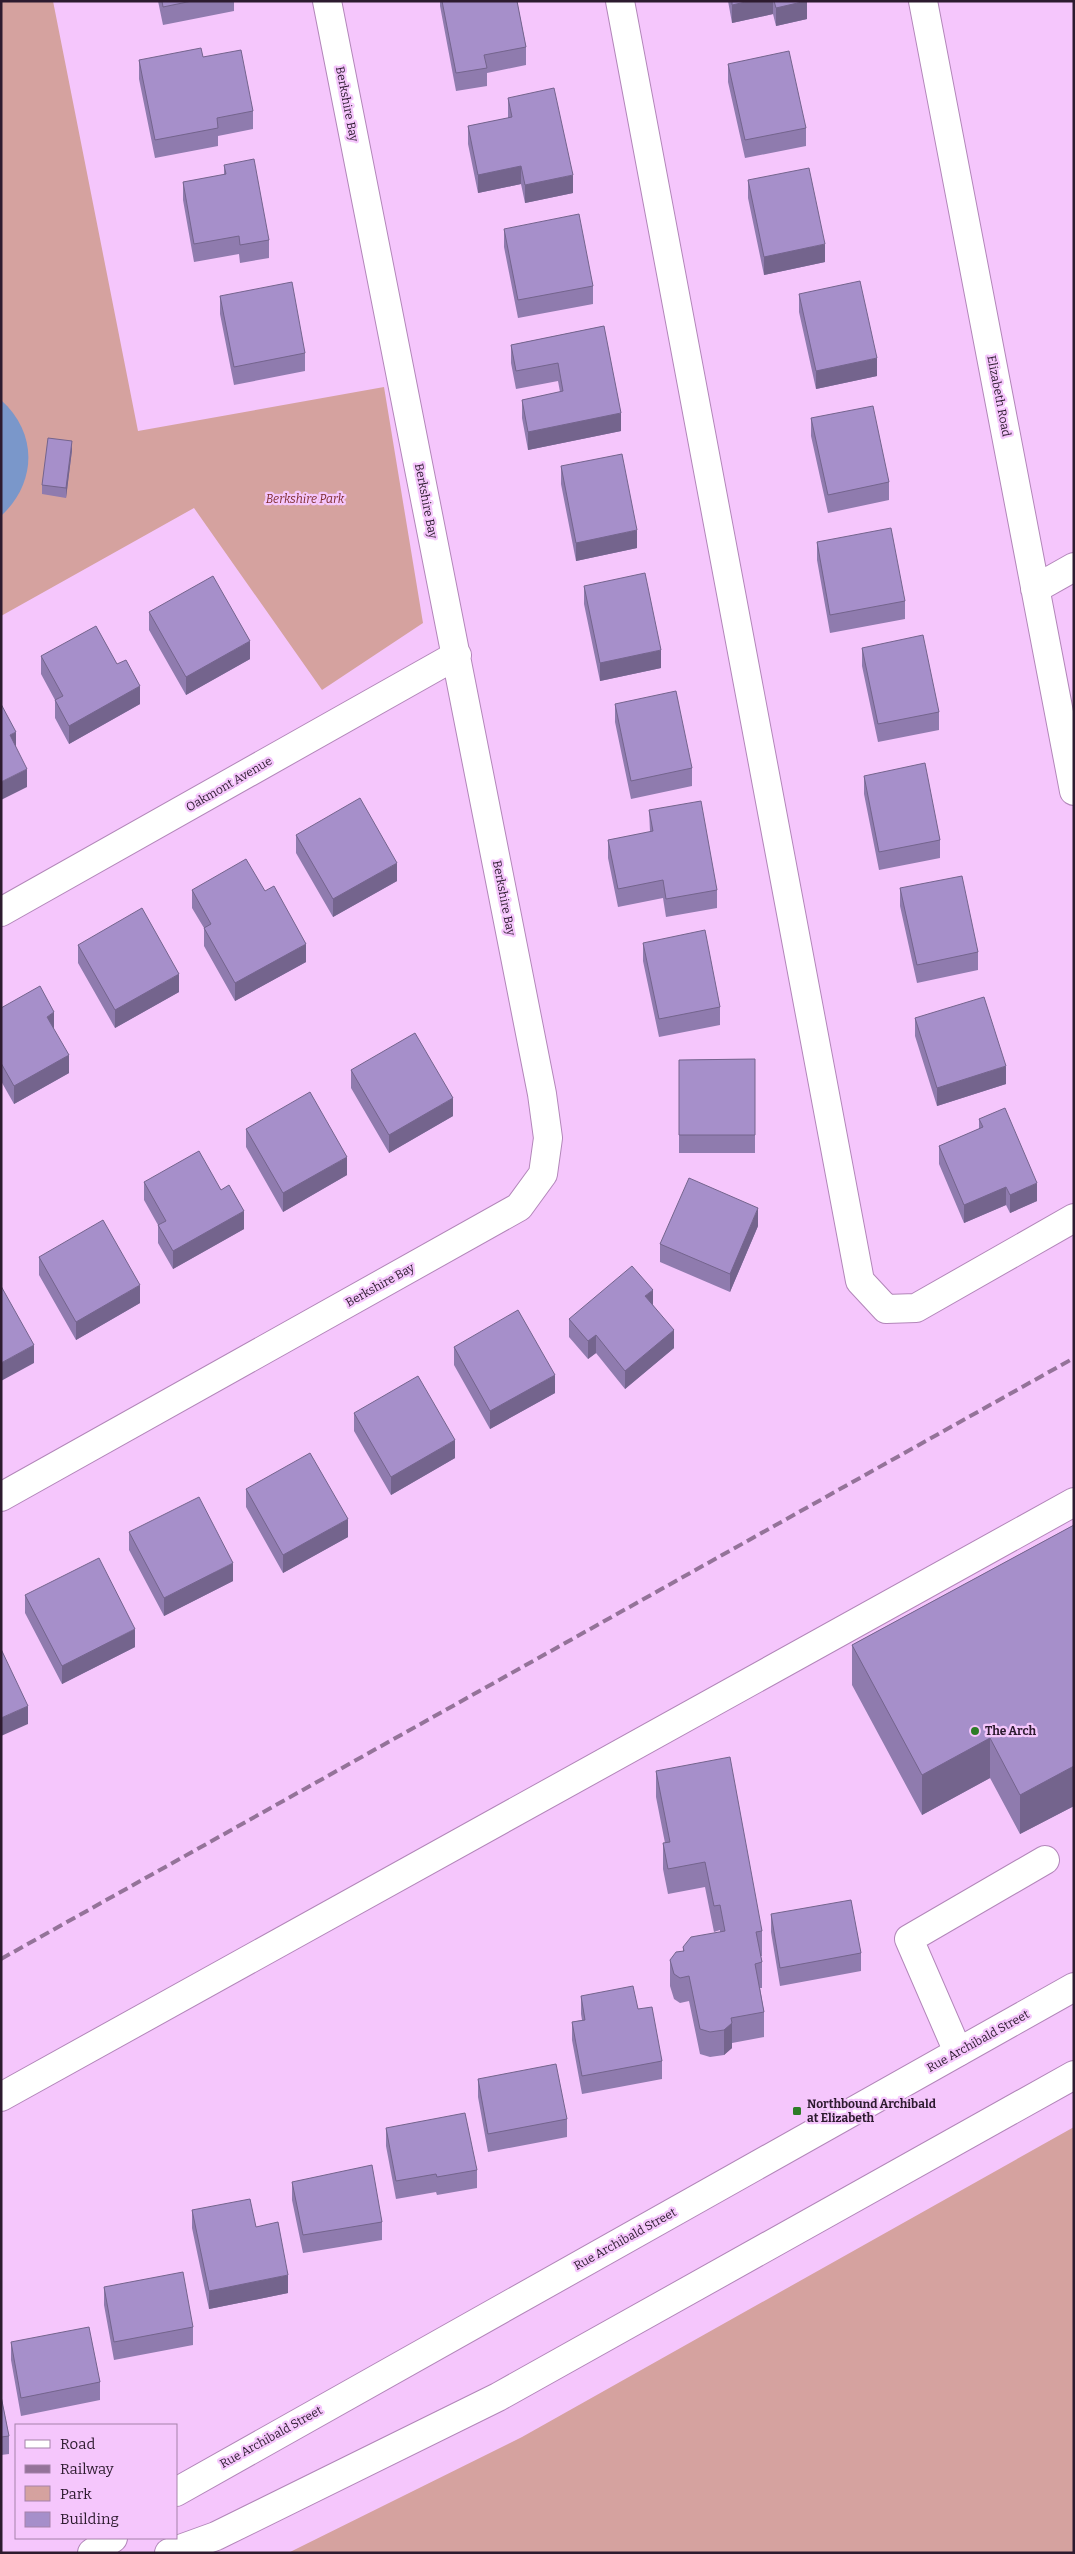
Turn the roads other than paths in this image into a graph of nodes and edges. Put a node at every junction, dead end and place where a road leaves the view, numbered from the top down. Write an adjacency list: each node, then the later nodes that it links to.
1 (327, 1): 6 (street, Berkshire Bay)
2 (620, 1): 9 (street)
3 (923, 1): 5 (street, Elizabeth Road)
4 (1074, 567): 5 (street)
5 (1035, 589): 7 (street, Elizabeth Road)
6 (457, 655): 8 (street, Oakmont Avenue); 10 (street, Berkshire Bay)
7 (1074, 791)
8 (1, 912)
9 (1074, 1218)
10 (1, 1497)
11 (1074, 1502): 16 (street)
12 (1045, 1860): 14 (street)
13 (1074, 1987): 14 (street, Rue Archibald Street)
14 (958, 2052): 17 (street, Rue Archibald Street)
15 (1074, 2075): 20 (street)
16 (1, 2097)
17 (178, 2491)
18 (112, 2539): 19 (street)
19 (92, 2553)
20 (169, 2553)

